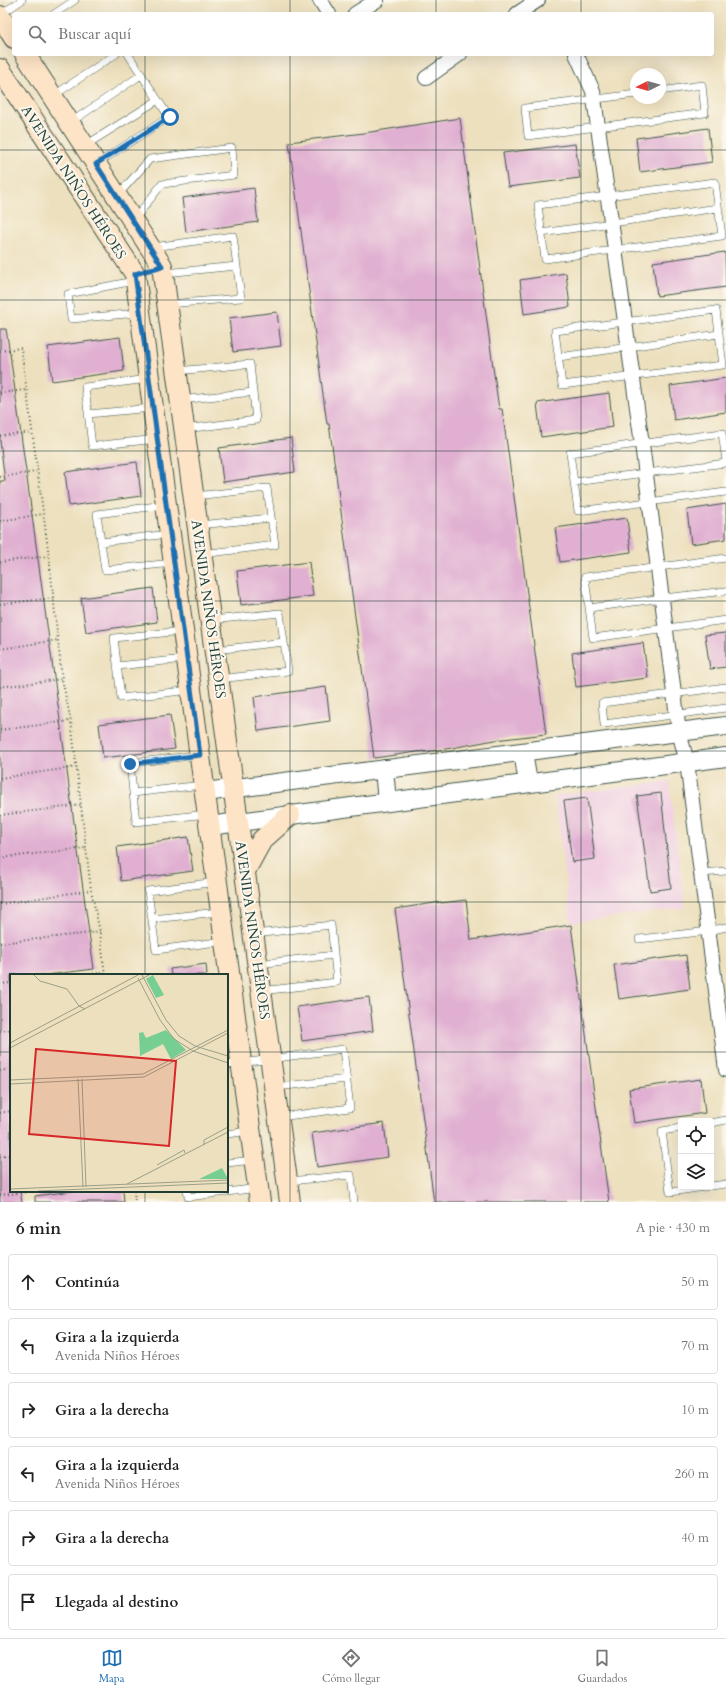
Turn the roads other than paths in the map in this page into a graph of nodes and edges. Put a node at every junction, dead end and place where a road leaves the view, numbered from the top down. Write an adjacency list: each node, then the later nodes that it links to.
1 (22, 0): 6 (lane)
2 (75, 0): 7 (lane)
3 (320, 0): 8 (street)
4 (377, 0): 9 (street)
5 (536, 0): 10 (street)
6 (15, 12)
7 (57, 12)
8 (327, 12)
9 (358, 12)
10 (521, 12)
11 (12, 16): 12 (lane)
12 (5, 28)
13 (26, 56): 23 (main road, AVENIDA NIÑOS HÉROES)
14 (113, 56): 23 (lane)
15 (129, 56): 19 (lane)
16 (457, 56): 20 (street)
17 (577, 56): 24 (street)
18 (0, 69): 40 (main road, AVENIDA NIÑOS HÉROES)
19 (142, 75): 25 (lane); 26 (lane)
20 (426, 78)
21 (666, 90): 27 (lane)
22 (630, 95): 24 (lane)
23 (52, 97): 26 (main road, AVENIDA NIÑOS HÉROES)
24 (594, 99): 27 (street); 27 (lane)
25 (158, 100): 28 (lane); 29 (lane)
26 (69, 123): 28 (main road, AVENIDA NIÑOS HÉROES)
27 (598, 127): 31 (street)
28 (84, 146): 29 (main road, AVENIDA NIÑOS HÉROES)
29 (96, 164): 30 (main road, AVENIDA NIÑOS HÉROES)
30 (117, 196): 33 (main road, AVENIDA NIÑOS HÉROES); 33 (lane)
31 (608, 196): 32 (lane); 34 (street); 35 (lane)
32 (718, 208): 34 (lane); 37 (lane)
33 (133, 221): 36 (main road, AVENIDA NIÑOS HÉROES)
34 (611, 223): 35 (lane); 37 (street)
35 (541, 233): 37 (lane)
36 (150, 247): 38 (lane); 39 (main road, AVENIDA NIÑOS HÉROES)
37 (615, 250): 43 (street)
38 (237, 266): 39 (lane); 41 (lane)
39 (163, 270): 40 (main road); 41 (main road, AVENIDA NIÑOS HÉROES)
40 (136, 277): 42 (main road, AVENIDA NIÑOS HÉROES); 42 (lane)
41 (167, 304): 47 (main road, AVENIDA NIÑOS HÉROES)
42 (140, 313): 49 (main road, AVENIDA NIÑOS HÉROES)
43 (625, 322): 44 (lane); 45 (street); 46 (lane)
44 (719, 334): 45 (lane); 48 (lane)
45 (629, 347): 46 (lane); 48 (street)
46 (559, 357): 48 (lane)
47 (176, 371): 50 (lane); 51 (main road, AVENIDA NIÑOS HÉROES)
48 (633, 376): 56 (street)
49 (149, 379): 52 (main road, AVENIDA NIÑOS HÉROES); 53 (lane)
50 (253, 392): 51 (lane); 54 (lane)
51 (180, 400): 54 (main road, AVENIDA NIÑOS HÉROES)
52 (153, 408): 53 (lane); 55 (main road, AVENIDA NIÑOS HÉROES)
53 (88, 414): 55 (lane)
54 (184, 429): 61 (main road, AVENIDA NIÑOS HÉROES)
55 (157, 439): 63 (main road, AVENIDA NIÑOS HÉROES)
56 (642, 444): 57 (lane); 58 (street); 59 (lane)
57 (726, 462): 58 (lane)
58 (646, 473): 59 (lane); 62 (street)
59 (574, 482): 62 (lane)
60 (726, 492): 62 (lane)
61 (194, 496): 64 (lane); 65 (main road, AVENIDA NIÑOS HÉROES)
62 (650, 502): 71 (street)
63 (165, 505): 66 (main road, AVENIDA NIÑOS HÉROES); 67 (lane)
64 (271, 518): 65 (lane); 68 (lane)
65 (198, 525): 68 (main road, AVENIDA NIÑOS HÉROES)
66 (170, 538): 67 (lane); 68 (main road); 70 (main road, AVENIDA NIÑOS HÉROES)
67 (101, 542): 70 (lane)
68 (201, 552): 75 (main road, AVENIDA NIÑOS HÉROES)
69 (726, 558): 71 (lane)
70 (173, 563): 78 (main road, AVENIDA NIÑOS HÉROES)
71 (659, 568): 73 (street); 74 (lane)
72 (726, 591): 73 (lane)
73 (663, 598): 74 (lane); 77 (street)
74 (589, 608): 77 (lane)
75 (211, 620): 79 (lane); 80 (main road, AVENIDA NIÑOS HÉROES)
76 (726, 620): 77 (lane)
77 (666, 628): 86 (street)
78 (183, 631): 81 (main road, AVENIDA NIÑOS HÉROES); 82 (lane)
79 (284, 642): 80 (lane); 83 (lane)
80 (215, 650): 83 (main road, AVENIDA NIÑOS HÉROES)
81 (186, 659): 82 (lane); 85 (main road, AVENIDA NIÑOS HÉROES)
82 (117, 666): 85 (lane)
83 (219, 679): 97 (main road, AVENIDA NIÑOS HÉROES)
84 (726, 687): 86 (lane)
85 (191, 690): 91 (main road, AVENIDA NIÑOS HÉROES)
86 (675, 693): 88 (street); 88 (lane)
87 (726, 708): 88 (lane)
88 (678, 723): 89 (street); 90 (street); 93 (street)
89 (726, 726)
90 (523, 752): 94 (street); 95 (street)
91 (200, 755): 96 (main road, AVENIDA NIÑOS HÉROES); 98 (lane)
92 (726, 757): 93 (street)
93 (687, 762): 95 (street); 105 (street)
94 (384, 769): 97 (street); 99 (street)
95 (528, 783): 99 (street)
96 (204, 788): 97 (street); 98 (lane); 101 (main road, AVENIDA NIÑOS HÉROES)
97 (234, 788): 102 (main road, AVENIDA NIÑOS HÉROES)
98 (133, 793): 101 (lane)
99 (388, 802): 100 (street)
100 (290, 815): 102 (street); 103 (main road)
101 (208, 820): 102 (street); 106 (main road, AVENIDA NIÑOS HÉROES)
102 (239, 822): 103 (main road, AVENIDA NIÑOS HÉROES)
103 (245, 871): 111 (main road, AVENIDA NIÑOS HÉROES)
104 (726, 871): 105 (lane)
105 (701, 873): 110 (street)
106 (217, 882): 107 (main road, AVENIDA NIÑOS HÉROES); 108 (lane)
107 (221, 912): 108 (lane); 113 (main road, AVENIDA NIÑOS HÉROES)
108 (152, 919): 113 (lane)
109 (726, 927): 110 (lane)
110 (708, 931): 112 (lane); 122 (street)
111 (254, 934): 114 (lane); 115 (main road, AVENIDA NIÑOS HÉROES)
112 (638, 939)
113 (225, 941): 116 (main road, AVENIDA NIÑOS HÉROES)
114 (334, 955): 115 (lane); 118 (lane)
115 (258, 964): 118 (main road, AVENIDA NIÑOS HÉROES)
116 (227, 974)
117 (228, 981): 119 (main road, AVENIDA NIÑOS HÉROES)
118 (261, 991): 120 (main road, AVENIDA NIÑOS HÉROES)
119 (230, 1008): 121 (main road, AVENIDA NIÑOS HÉROES)
120 (270, 1059): 121 (lane); 123 (lane); 124 (main road, AVENIDA NIÑOS HÉROES)
121 (234, 1064): 129 (main road, AVENIDA NIÑOS HÉROES)
122 (726, 1070)
123 (347, 1079): 124 (lane); 125 (lane)
124 (274, 1088): 125 (main road, AVENIDA NIÑOS HÉROES)
125 (278, 1118): 133 (main road, AVENIDA NIÑOS HÉROES)
126 (726, 1120): 127 (lane)
127 (714, 1122)
128 (678, 1128): 136 (lane)
129 (250, 1131): 130 (lane); 131 (main road, AVENIDA NIÑOS HÉROES)
130 (228, 1134)
131 (254, 1160): 132 (lane); 138 (main road, AVENIDA NIÑOS HÉROES)
132 (228, 1163)
133 (287, 1181): 139 (main road, AVENIDA NIÑOS HÉROES); 140 (lane)
134 (726, 1184): 135 (lane)
135 (714, 1186)
136 (684, 1190)
137 (187, 1192): 138 (lane)
138 (259, 1195)
139 (290, 1202)
140 (354, 1202)

